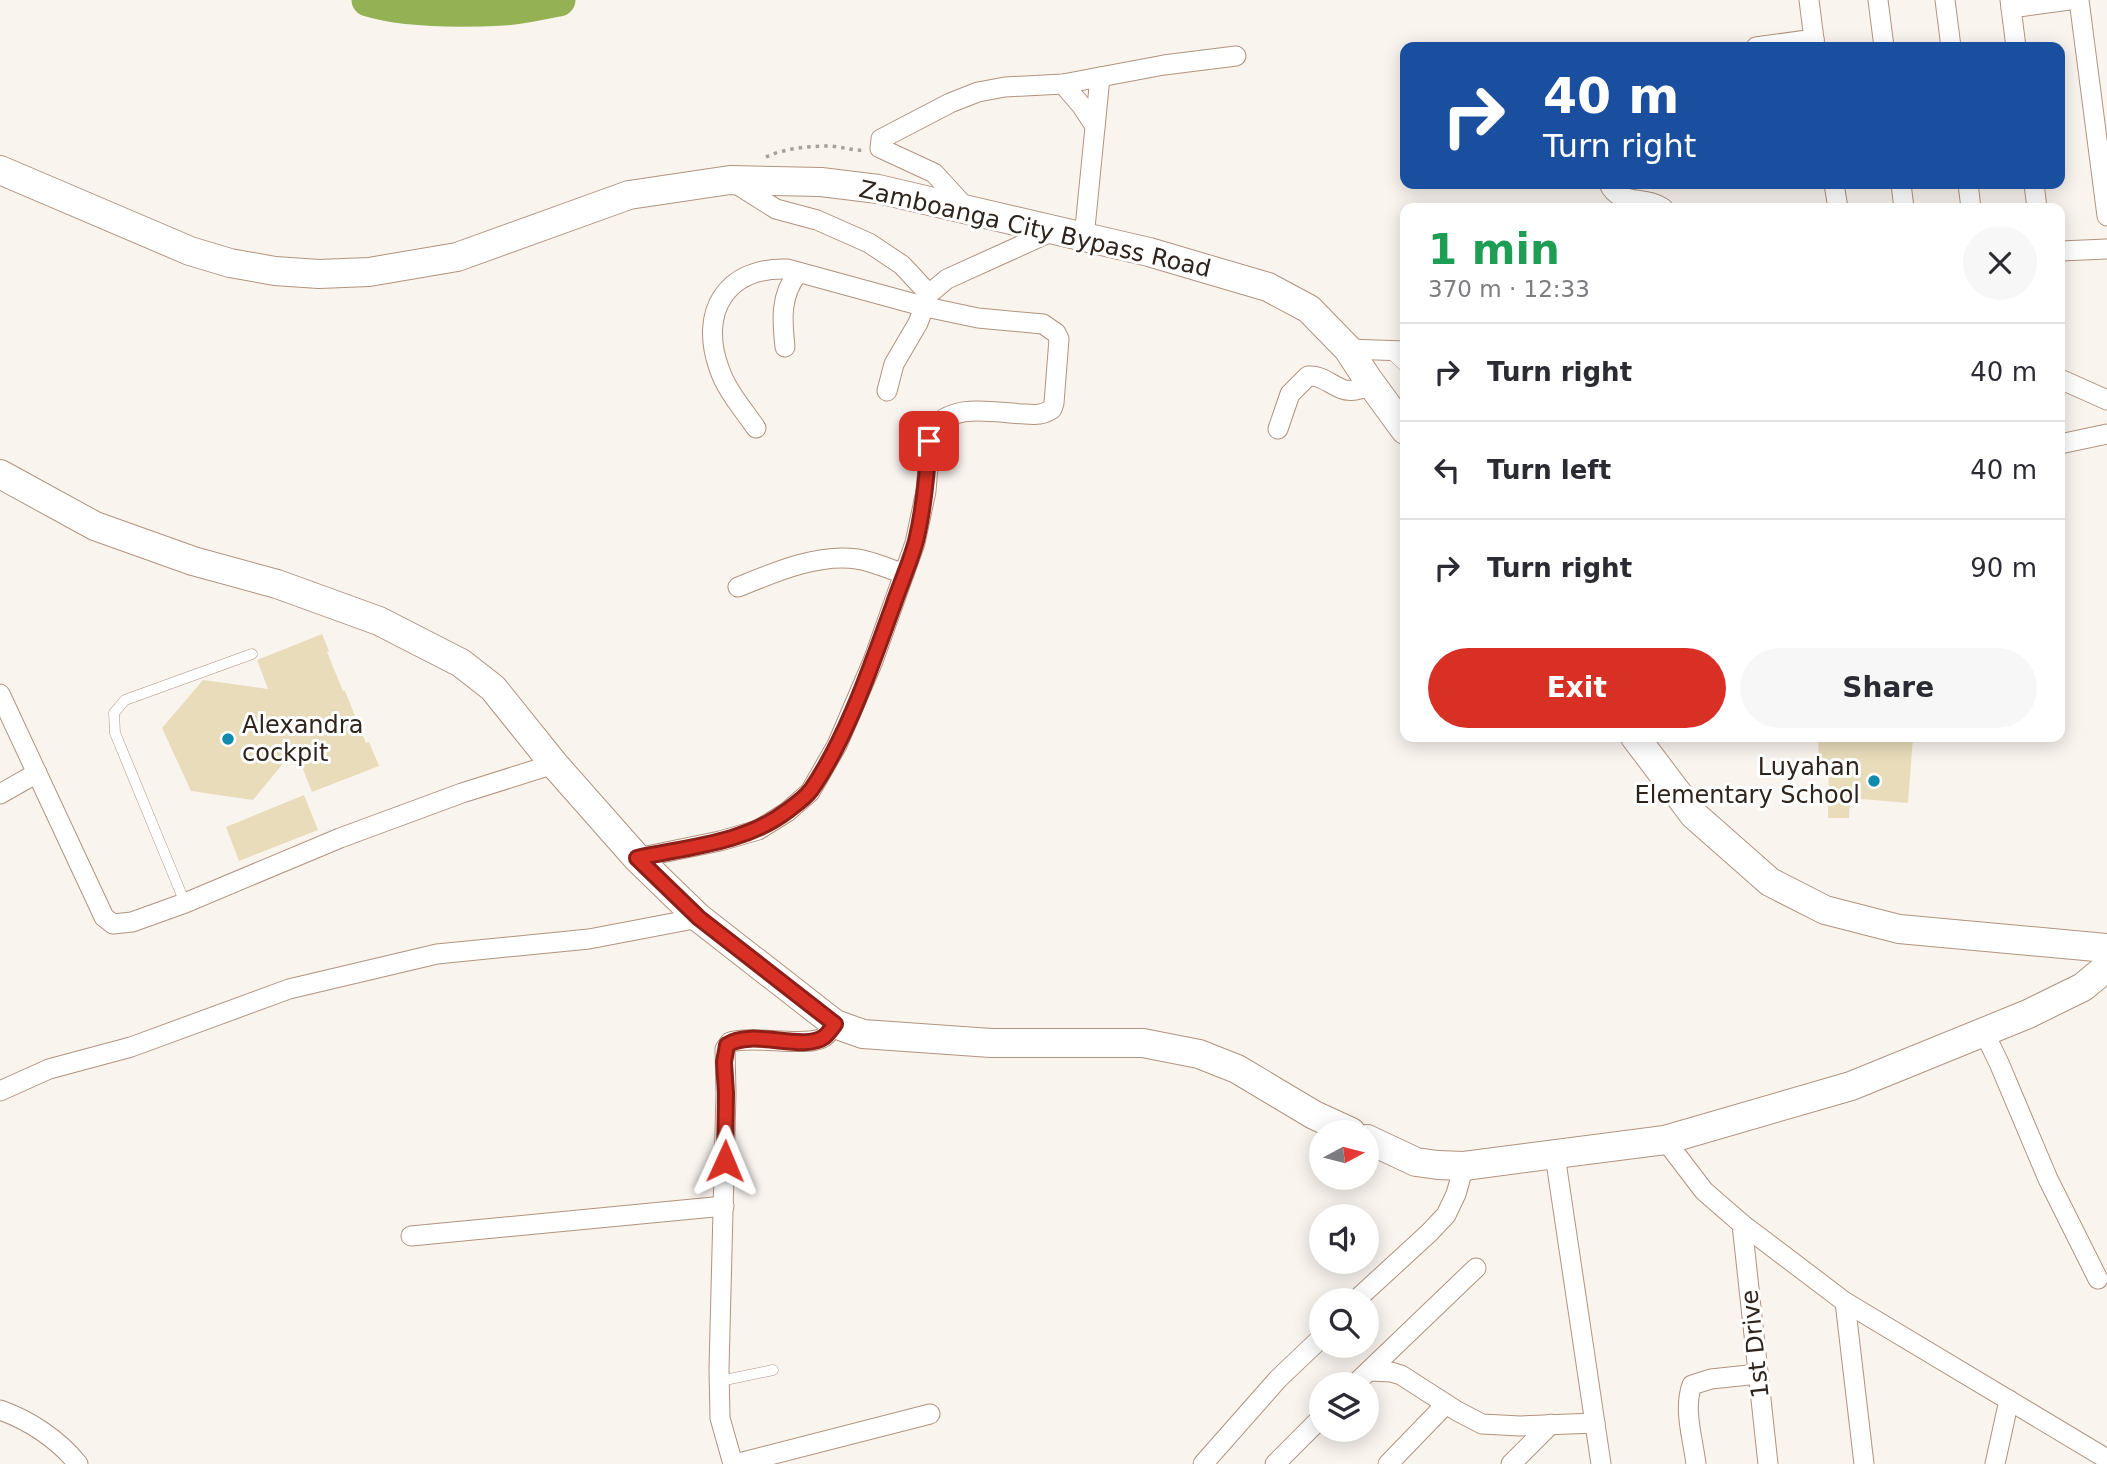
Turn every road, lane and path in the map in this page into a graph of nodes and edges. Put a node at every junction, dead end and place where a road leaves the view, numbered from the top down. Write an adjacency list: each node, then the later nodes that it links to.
1 (1809, 0): 7 (street)
2 (1878, 0): 8 (street)
3 (1945, 0): 9 (street)
4 (2069, 0): 6 (street)
5 (2079, 0): 21 (street)
6 (2010, 4): 10 (street)
7 (1815, 42)
8 (1883, 42)
9 (1950, 42)
10 (2015, 42)
11 (1236, 56): 12 (street)
12 (1100, 77): 13 (street); 14 (street)
13 (1063, 84): 14 (street); 15 (street)
14 (1096, 126): 23 (street)
15 (880, 148): 17 (path); 20 (street)
16 (0, 170): 17 (street, Zamboanga City Bypass Road)
17 (737, 179): 20 (street, Zamboanga City Bypass Road); 27 (street)
18 (1612, 189): 19 (street)
19 (1650, 203)
20 (968, 211): 22 (street, Zamboanga City Bypass Road)
21 (2107, 216)
22 (1053, 231): 23 (street, Zamboanga City Bypass Road); 27 (street)
23 (1084, 238): 29 (street, Zamboanga City Bypass Road)
24 (2107, 249): 25 (street)
25 (2065, 251)
26 (798, 274): 27 (street); 28 (street); 36 (street)
27 (927, 300): 33 (street); 41 (street)
28 (785, 347)
29 (1348, 349): 30 (street); 32 (street, Zamboanga City Bypass Road)
30 (1396, 351)
31 (2065, 384): 34 (street)
32 (1372, 386): 35 (street, Zamboanga City Bypass Road); 37 (street)
33 (887, 391)
34 (2107, 400)
35 (1400, 423)
36 (756, 428)
37 (1278, 429)
38 (2107, 434): 39 (street)
39 (2065, 443)
40 (0, 474): 46 (street)
41 (904, 574): 42 (street); 49 (street)
42 (738, 586)
43 (252, 654): 50 (lane)
44 (0, 694): 47 (street)
45 (1639, 742): 52 (street)
46 (554, 764): 49 (street); 50 (street)
47 (37, 773): 48 (street); 50 (street)
48 (0, 794)
49 (637, 858): 51 (street)
50 (185, 903)
51 (699, 918): 54 (street); 56 (street)
52 (2107, 948)
53 (2107, 967): 55 (street)
54 (835, 1024): 57 (street); 62 (street)
55 (1984, 1032): 58 (street); 66 (street)
56 (0, 1091)
57 (1325, 1120)
58 (1665, 1140): 60 (street); 63 (street)
59 (1379, 1145): 61 (street)
60 (1555, 1155): 61 (street); 79 (street)
61 (1464, 1166): 67 (street)
62 (724, 1206): 64 (street); 74 (street)
63 (1742, 1223): 68 (street); 73 (street, 1st Drive)
64 (411, 1236)
65 (1476, 1268): 71 (street)
66 (2098, 1279)
67 (1369, 1288)
68 (1845, 1302): 75 (street); 92 (street)
69 (1309, 1349): 85 (street)
70 (774, 1370): 74 (lane)
71 (1367, 1372)
72 (1379, 1374): 76 (street)
73 (1758, 1374): 90 (street); 91 (street, 1st Drive)
74 (720, 1381): 84 (street)
75 (2009, 1400): 82 (street); 93 (street)
76 (1446, 1405): 80 (street); 87 (street)
77 (0, 1410): 83 (street)
78 (930, 1414): 84 (street)
79 (1595, 1423): 80 (street); 89 (street)
80 (1551, 1424): 88 (street)
81 (1309, 1430): 86 (street)
82 (2099, 1459)
83 (78, 1464)
84 (734, 1464)
85 (1203, 1464)
86 (1275, 1464)
87 (1388, 1464)
88 (1511, 1464)
89 (1601, 1464)
90 (1696, 1464)
91 (1768, 1464)
92 (1864, 1464)
93 (1995, 1464)

